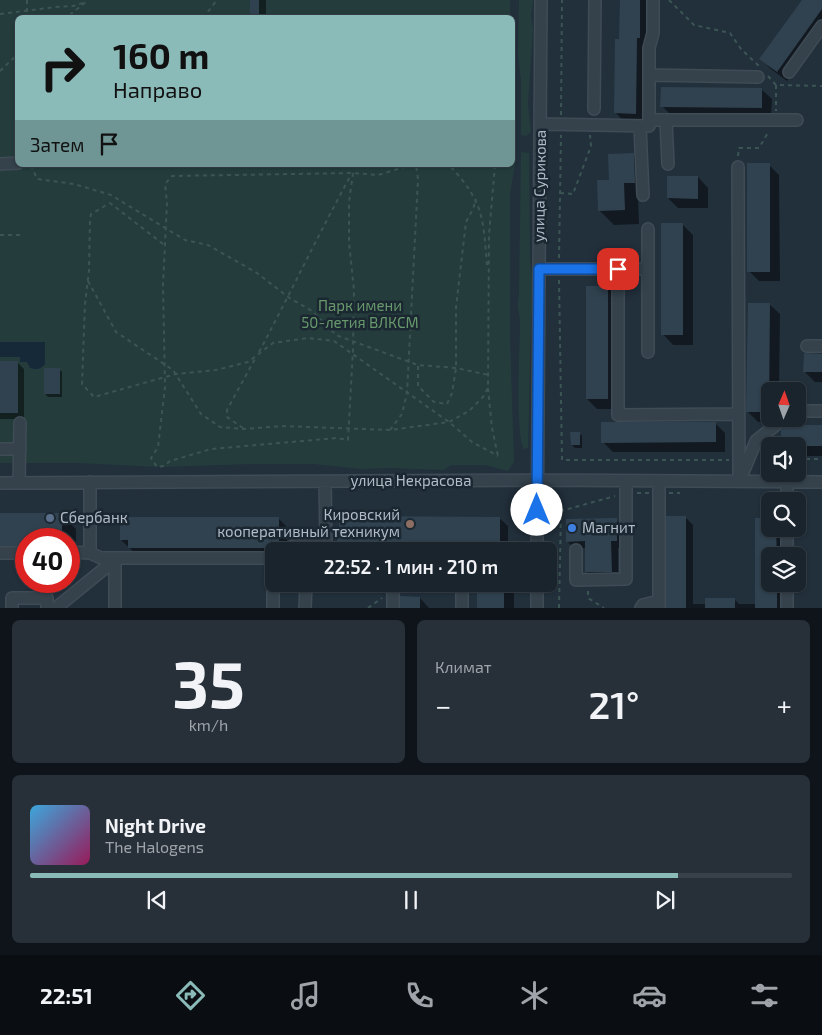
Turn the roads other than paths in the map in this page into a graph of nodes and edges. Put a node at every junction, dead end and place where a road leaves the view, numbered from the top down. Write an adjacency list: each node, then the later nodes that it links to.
1 (541, 0): 12 (street, улица Сурикова)
2 (595, 0): 8 (street)
3 (654, 0): 7 (street)
4 (822, 26): 5 (street)
5 (789, 72)
6 (762, 74): 7 (street)
7 (649, 76): 11 (street)
8 (594, 109)
9 (666, 120): 10 (street); 11 (street); 15 (street)
10 (797, 120)
11 (644, 123): 12 (street); 17 (street)
12 (541, 124): 19 (street, улица Сурикова)
13 (15, 163): 14 (street)
14 (0, 164)
15 (668, 164)
16 (738, 167): 27 (street)
17 (643, 195)
18 (648, 228): 21 (street)
19 (539, 269): 20 (street); 33 (street, улица Сурикова)
20 (618, 269): 21 (street); 27 (street)
21 (648, 269): 24 (street)
22 (807, 346): 23 (street)
23 (822, 346)
24 (648, 352)
25 (806, 411): 26 (street)
26 (822, 411)
27 (738, 414): 32 (street)
28 (20, 423): 31 (street)
29 (772, 428): 32 (street)
30 (0, 449): 31 (street)
31 (20, 449): 42 (street)
32 (743, 461): 35 (street)
33 (537, 480): 34 (street, улица Некрасова); 43 (street, улица Некрасова); 47 (street, улица Сурикова)
34 (325, 481): 37 (street, улица Некрасова); 46 (street)
35 (739, 481): 36 (street, улица Некрасова); 44 (street, улица Некрасова)
36 (761, 481)
37 (90, 482): 42 (street, улица Некрасова); 52 (street)
38 (787, 482): 45 (street)
39 (806, 482): 40 (street, улица Некрасова)
40 (822, 482)
41 (0, 483): 42 (street, улица Некрасова)
42 (19, 483)
43 (626, 487): 44 (street, улица Некрасова); 48 (street)
44 (659, 487): 61 (street)
45 (787, 492)
46 (329, 542)
47 (537, 542)
48 (576, 550)
49 (0, 552): 50 (street)
50 (15, 552)
51 (80, 552): 52 (street)
52 (90, 552): 53 (street)
53 (115, 558): 54 (street); 64 (street); 65 (street)
54 (265, 558)
55 (273, 592): 66 (street)
56 (306, 592): 67 (street)
57 (393, 592): 68 (street)
58 (462, 592): 69 (street)
59 (537, 592): 70 (street)
60 (787, 592): 72 (street)
61 (659, 604): 71 (street)
62 (12, 608): 63 (street)
63 (47, 608)
64 (56, 608)
65 (115, 608)
66 (273, 608)
67 (305, 608)
68 (393, 608)
69 (462, 608)
70 (537, 608)
71 (641, 608)
72 (787, 608)

